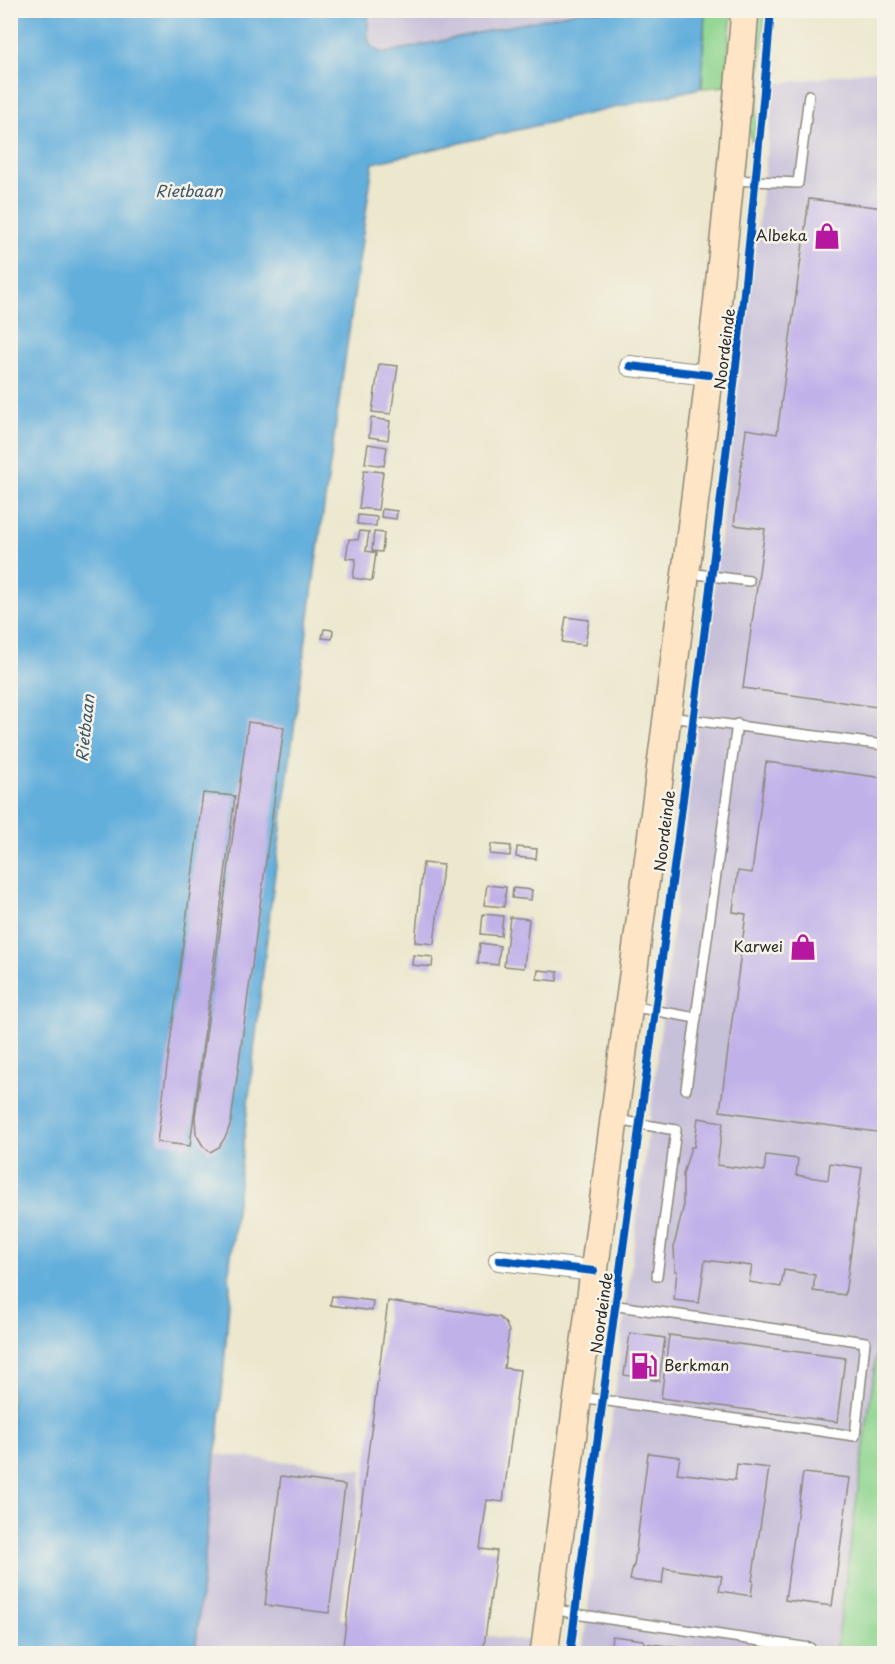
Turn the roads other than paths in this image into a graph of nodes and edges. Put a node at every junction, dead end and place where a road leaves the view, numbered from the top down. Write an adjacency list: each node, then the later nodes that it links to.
1 (745, 10): 3 (main road, Noordeinde)
2 (809, 95): 3 (lane)
3 (732, 180): 5 (main road, Noordeinde)
4 (630, 366): 5 (street)
5 (710, 375): 6 (main road, Noordeinde)
6 (686, 573): 7 (lane); 8 (main road, Noordeinde)
7 (749, 581)
8 (668, 716): 9 (lane); 11 (main road, Noordeinde)
9 (737, 724): 10 (lane); 12 (lane)
10 (885, 745)
11 (629, 1006): 12 (lane); 14 (main road, Noordeinde)
12 (696, 1018): 13 (lane)
13 (686, 1089)
14 (614, 1119): 16 (main road, Noordeinde); 17 (lane)
15 (498, 1260): 16 (street)
16 (594, 1271): 18 (main road, Noordeinde)
17 (657, 1276)
18 (590, 1302): 19 (main road, Noordeinde); 19 (lane)
19 (578, 1396): 20 (main road, Noordeinde)
20 (550, 1608): 21 (lane); 22 (main road, Noordeinde)
21 (810, 1648)
22 (544, 1653)

